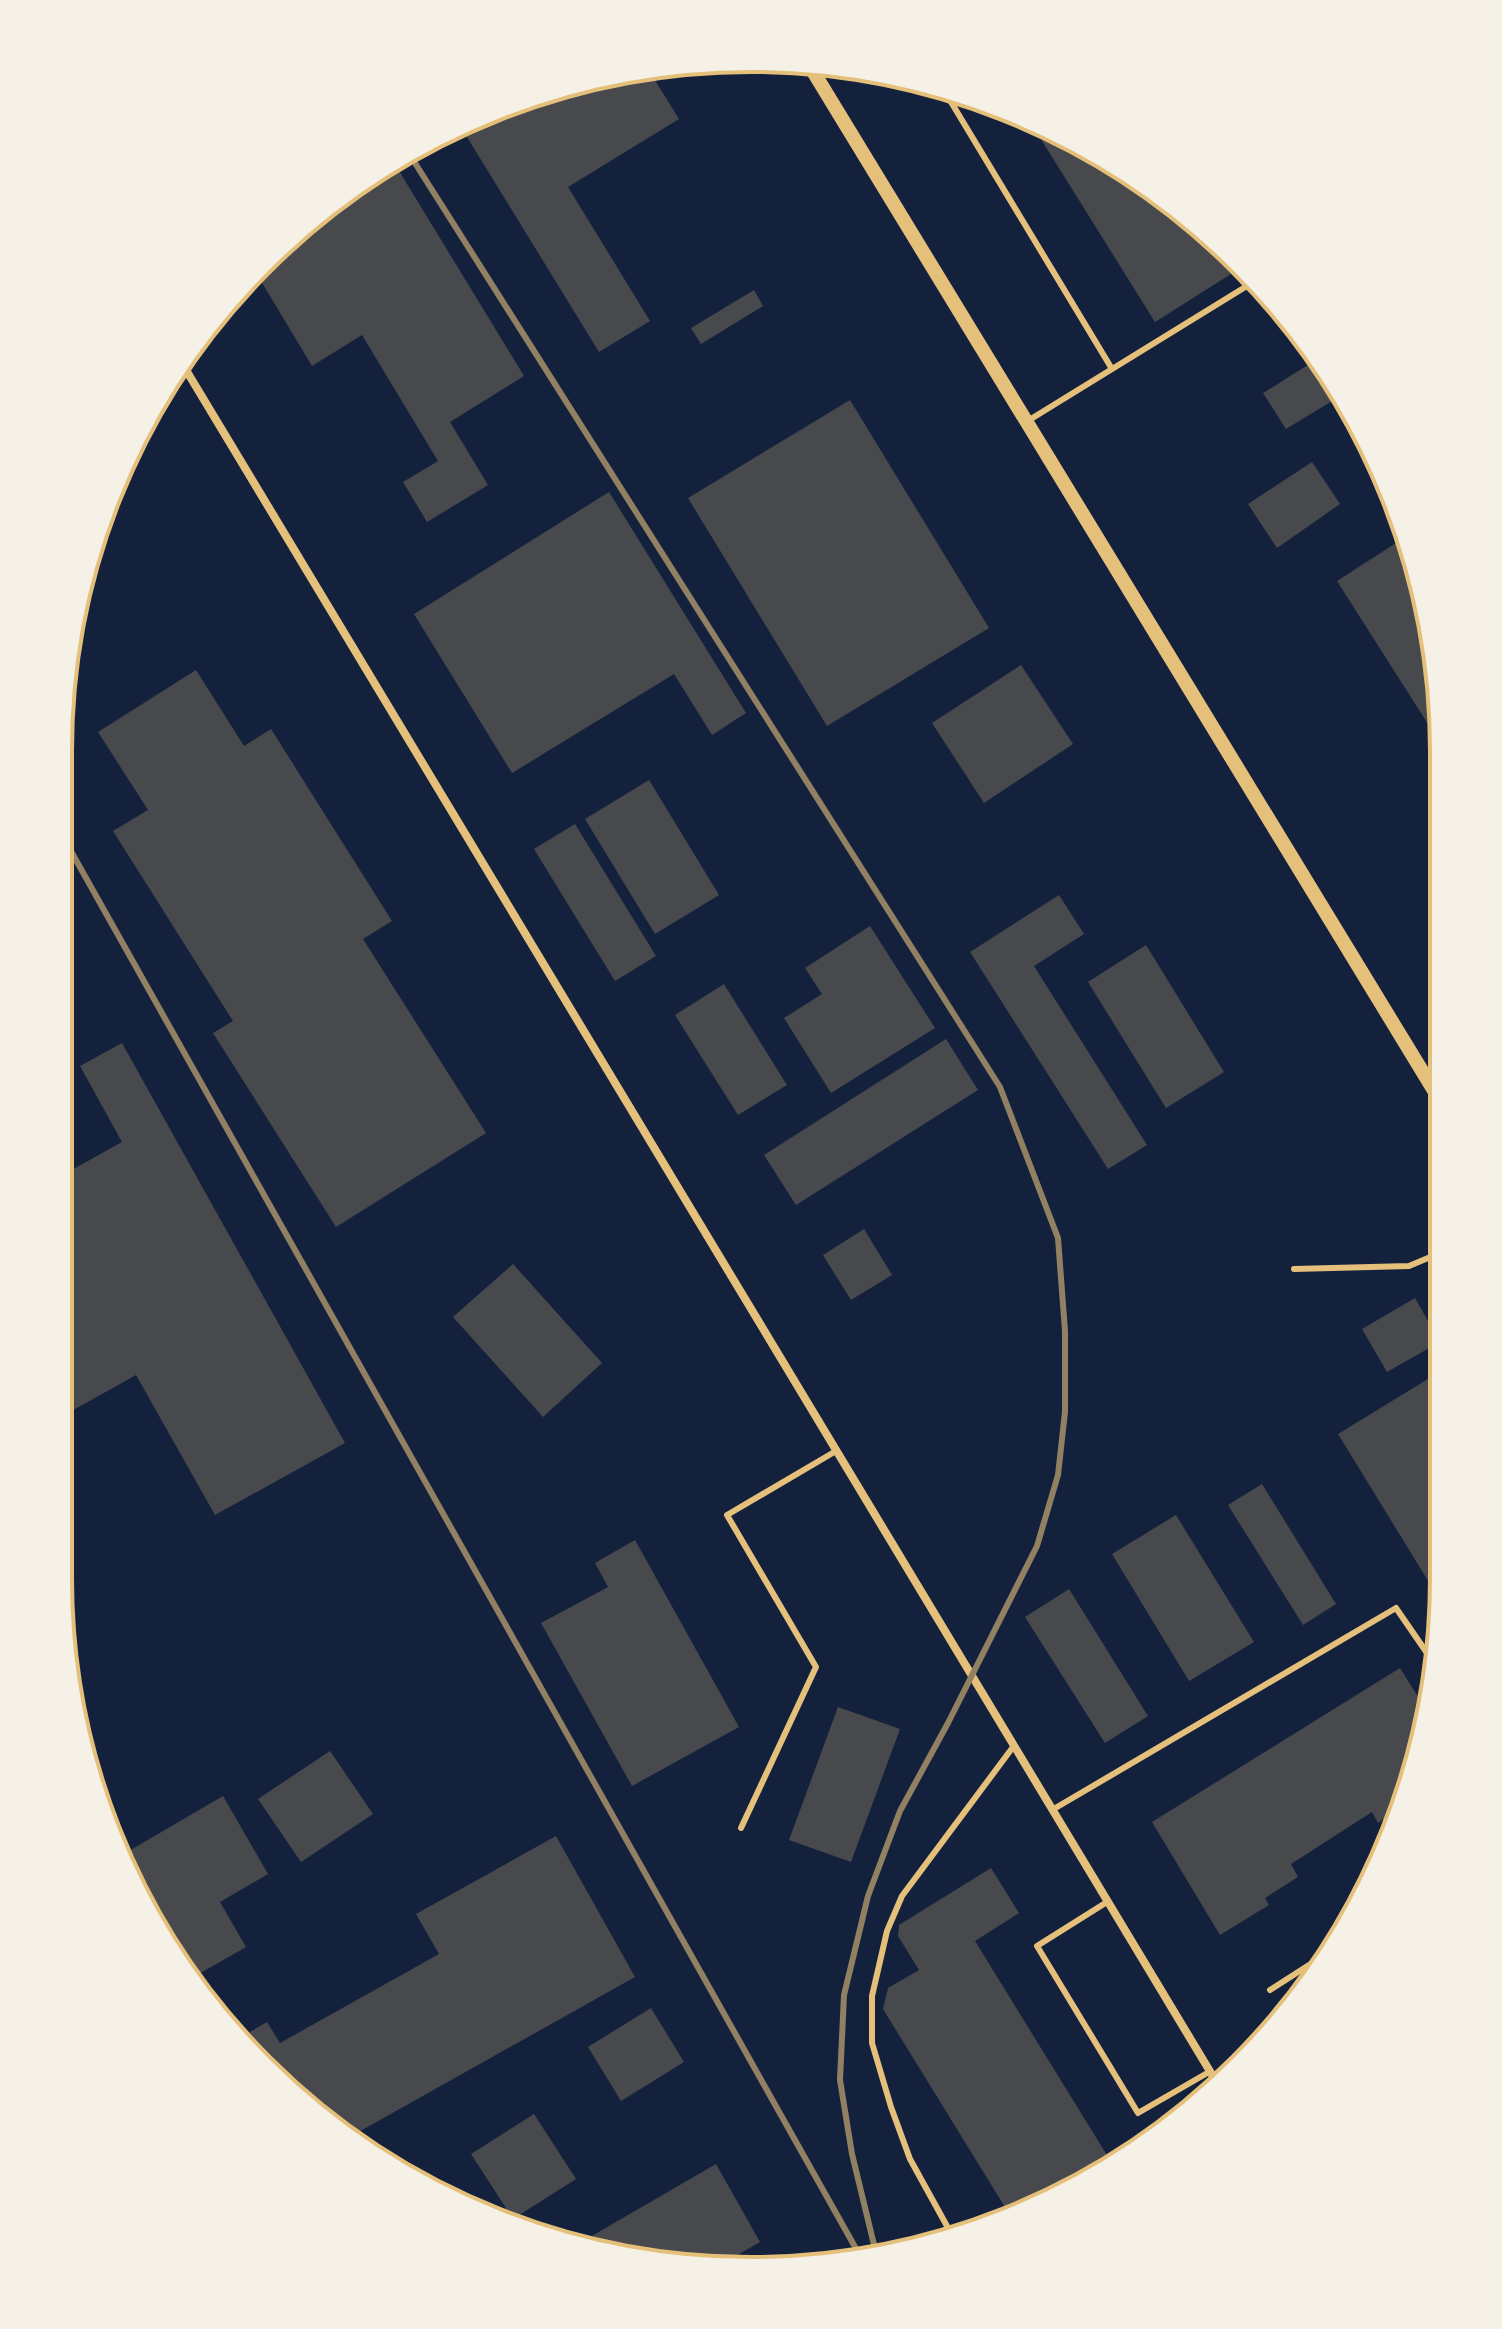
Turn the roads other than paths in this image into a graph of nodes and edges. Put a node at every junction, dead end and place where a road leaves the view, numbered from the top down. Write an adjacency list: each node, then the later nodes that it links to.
1 (815, 75): 6 (street)
2 (951, 103): 4 (lane)
3 (1246, 287): 4 (lane)
4 (1112, 369): 6 (lane)
5 (187, 372): 12 (street)
6 (1026, 422): 8 (street)
7 (1430, 1076): 8 (street)
8 (1426, 1078): 9 (street)
9 (1430, 1084)
10 (1430, 1257): 11 (lane)
11 (1294, 1269)
12 (836, 1451): 14 (street); 16 (lane)
13 (1426, 1651): 15 (lane)
14 (1013, 1747): 15 (street); 22 (lane)
15 (1052, 1810): 17 (street)
16 (741, 1828)
17 (1107, 1902): 20 (street); 20 (lane)
18 (1309, 1965): 19 (lane)
19 (1270, 1990)
20 (1209, 2072): 21 (street)
21 (1212, 2076)
22 (948, 2228)

